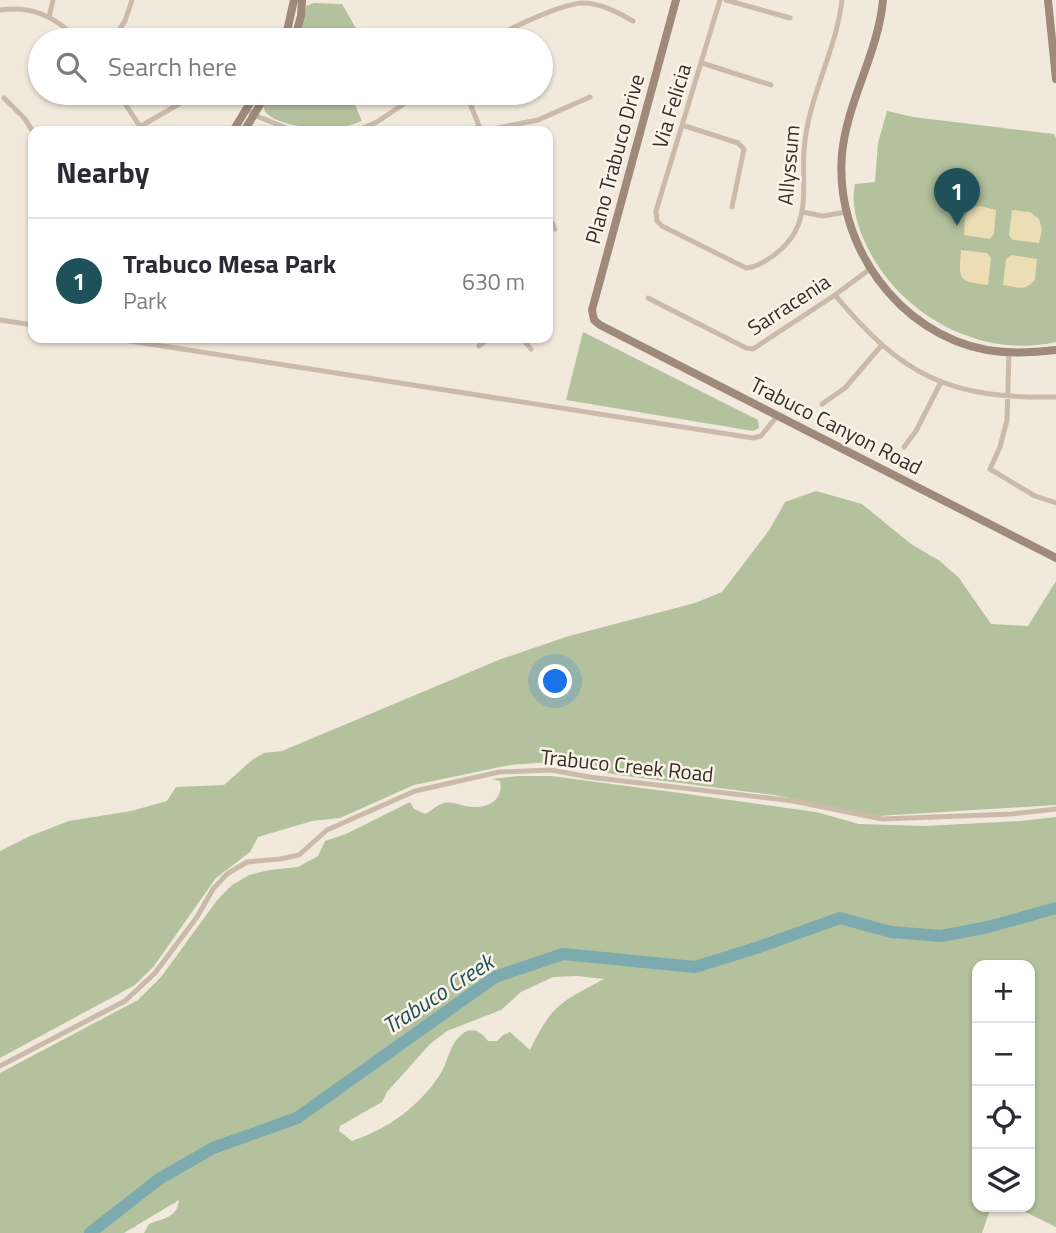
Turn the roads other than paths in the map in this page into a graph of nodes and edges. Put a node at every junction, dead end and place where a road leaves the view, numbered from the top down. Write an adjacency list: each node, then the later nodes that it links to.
1 (53, 0): 11 (street)
2 (294, 0): 16 (main road)
3 (302, 0): 17 (main road)
4 (676, 0): 52 (main road, Plano Trabuco Drive)
5 (723, 0): 12 (street); 19 (street, Via Felicia)
6 (842, 0): 42 (street, Allyssum)
7 (883, 0): 43 (main road)
8 (1048, 0): 20 (main road)
9 (132, 1): 15 (street)
10 (0, 10): 11 (street)
11 (49, 17): 14 (street)
12 (790, 18)
13 (633, 21): 18 (street)
14 (65, 28)
15 (121, 28)
16 (288, 28)
17 (296, 28)
18 (513, 28)
19 (702, 63): 21 (street); 31 (street, Via Felicia)
20 (1056, 79)
21 (771, 85)
22 (590, 97): 40 (street)
23 (4, 98): 32 (street)
24 (126, 105): 33 (street)
25 (178, 105): 34 (street)
26 (253, 105): 30 (main road)
27 (257, 105): 30 (main road)
28 (402, 105): 38 (street)
29 (471, 105): 39 (street)
30 (251, 112): 35 (main road); 36 (main road); 37 (street)
31 (682, 125): 41 (street); 46 (street, Via Felicia)
32 (29, 126)
33 (140, 126)
34 (146, 126)
35 (238, 126)
36 (246, 126)
37 (283, 126)
38 (375, 126)
39 (479, 126)
40 (507, 126)
41 (732, 207)
42 (802, 212): 43 (street); 46 (street, Allyssum)
43 (846, 212): 47 (main road)
44 (553, 225): 45 (street)
45 (555, 229)
46 (746, 268)
47 (870, 269): 48 (street, Sarracenia); 60 (main road)
48 (835, 295): 49 (street, Sarracenia); 57 (street)
49 (648, 298)
50 (0, 320): 51 (street)
51 (28, 324)
52 (600, 325): 65 (main road, Trabuco Canyon Road)
53 (143, 343): 65 (street)
54 (483, 343): 56 (street)
55 (526, 343): 58 (street)
56 (479, 346)
57 (881, 346): 61 (street); 64 (street)
58 (531, 349)
59 (1056, 350): 60 (main road)
60 (1009, 353): 62 (street)
61 (941, 382): 62 (street); 66 (street)
62 (1007, 397): 63 (street); 67 (street)
63 (1056, 397)
64 (822, 404)
65 (778, 415): 68 (main road, Trabuco Canyon Road)
66 (904, 447)
67 (1056, 503)
68 (1056, 558)
69 (1056, 809): 70 (street, Trabuco Creek Road)
70 (0, 1066)

